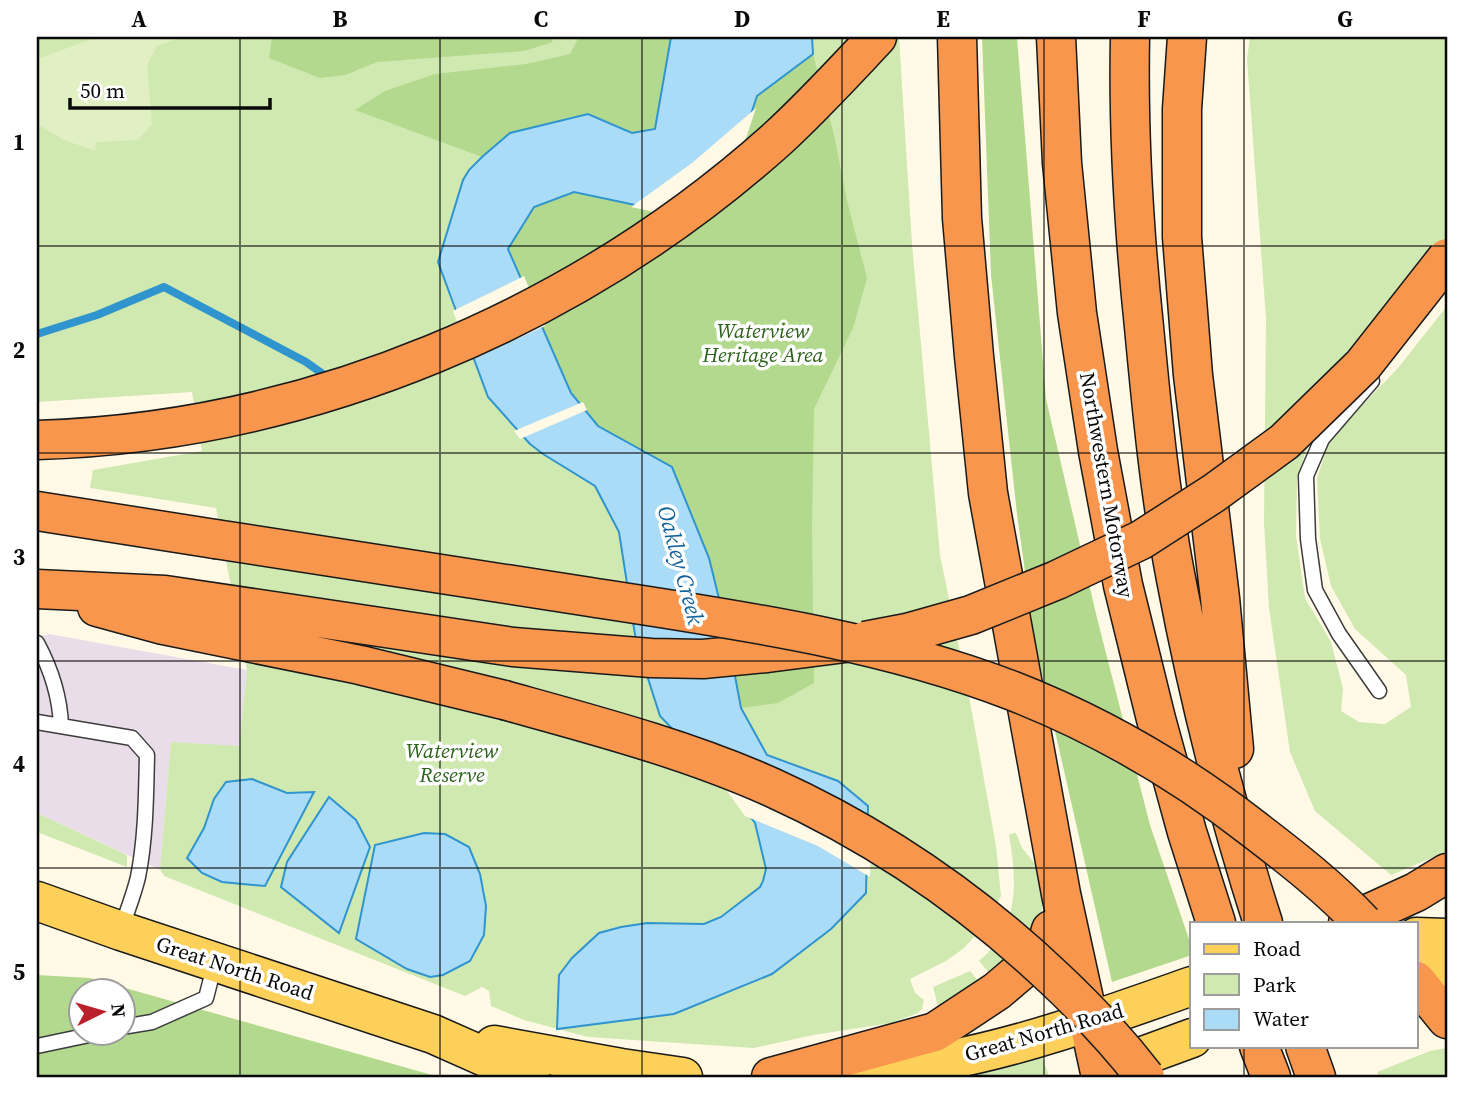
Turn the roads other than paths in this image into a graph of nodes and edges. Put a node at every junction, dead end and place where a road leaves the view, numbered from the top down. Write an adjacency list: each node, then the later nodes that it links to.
1 (877, 37): 8 (highway)
2 (957, 37): 17 (highway)
3 (1056, 37): 19 (highway, Northwestern Motorway)
4 (1130, 37): 15 (highway)
5 (1187, 37): 15 (highway)
6 (1447, 258): 10 (highway, bridge)
7 (1382, 370): 12 (lane)
8 (37, 440)
9 (37, 511): 22 (highway, bridge)
10 (37, 589): 45 (highway, bridge)
11 (37, 643): 14 (lane)
12 (1380, 691)
13 (37, 722): 14 (lane)
14 (61, 726): 23 (lane)
15 (1246, 870): 20 (highway)
16 (1447, 873): 21 (highway)
17 (1061, 894): 32 (highway); 43 (highway)
18 (37, 901): 23 (main road, Great North Road)
19 (1216, 922)
20 (1263, 922)
21 (1350, 922)
22 (1362, 922)
23 (121, 931): 26 (main road, Great North Road)
24 (1418, 937): 25 (main road)
25 (1447, 937)
26 (216, 962): 33 (lane); 34 (main road, Great North Road)
27 (1418, 973): 28 (main road)
28 (1447, 974)
29 (1418, 983): 31 (highway)
30 (1190, 987): 32 (main road, Great North Road)
31 (1447, 1019)
32 (1090, 1022): 40 (highway); 44 (main road, Great North Road)
33 (136, 1025)
34 (433, 1034): 41 (main road, Great North Road); 42 (main road, Great North Road)
35 (1190, 1039): 40 (main road)
36 (66, 1040): 37 (lane)
37 (37, 1046)
38 (1260, 1048): 46 (highway)
39 (1306, 1048): 47 (highway)
40 (1095, 1076)
41 (530, 1077)
42 (683, 1077)
43 (771, 1077)
44 (810, 1077)
45 (1145, 1077)
46 (1271, 1077)
47 (1316, 1077)

